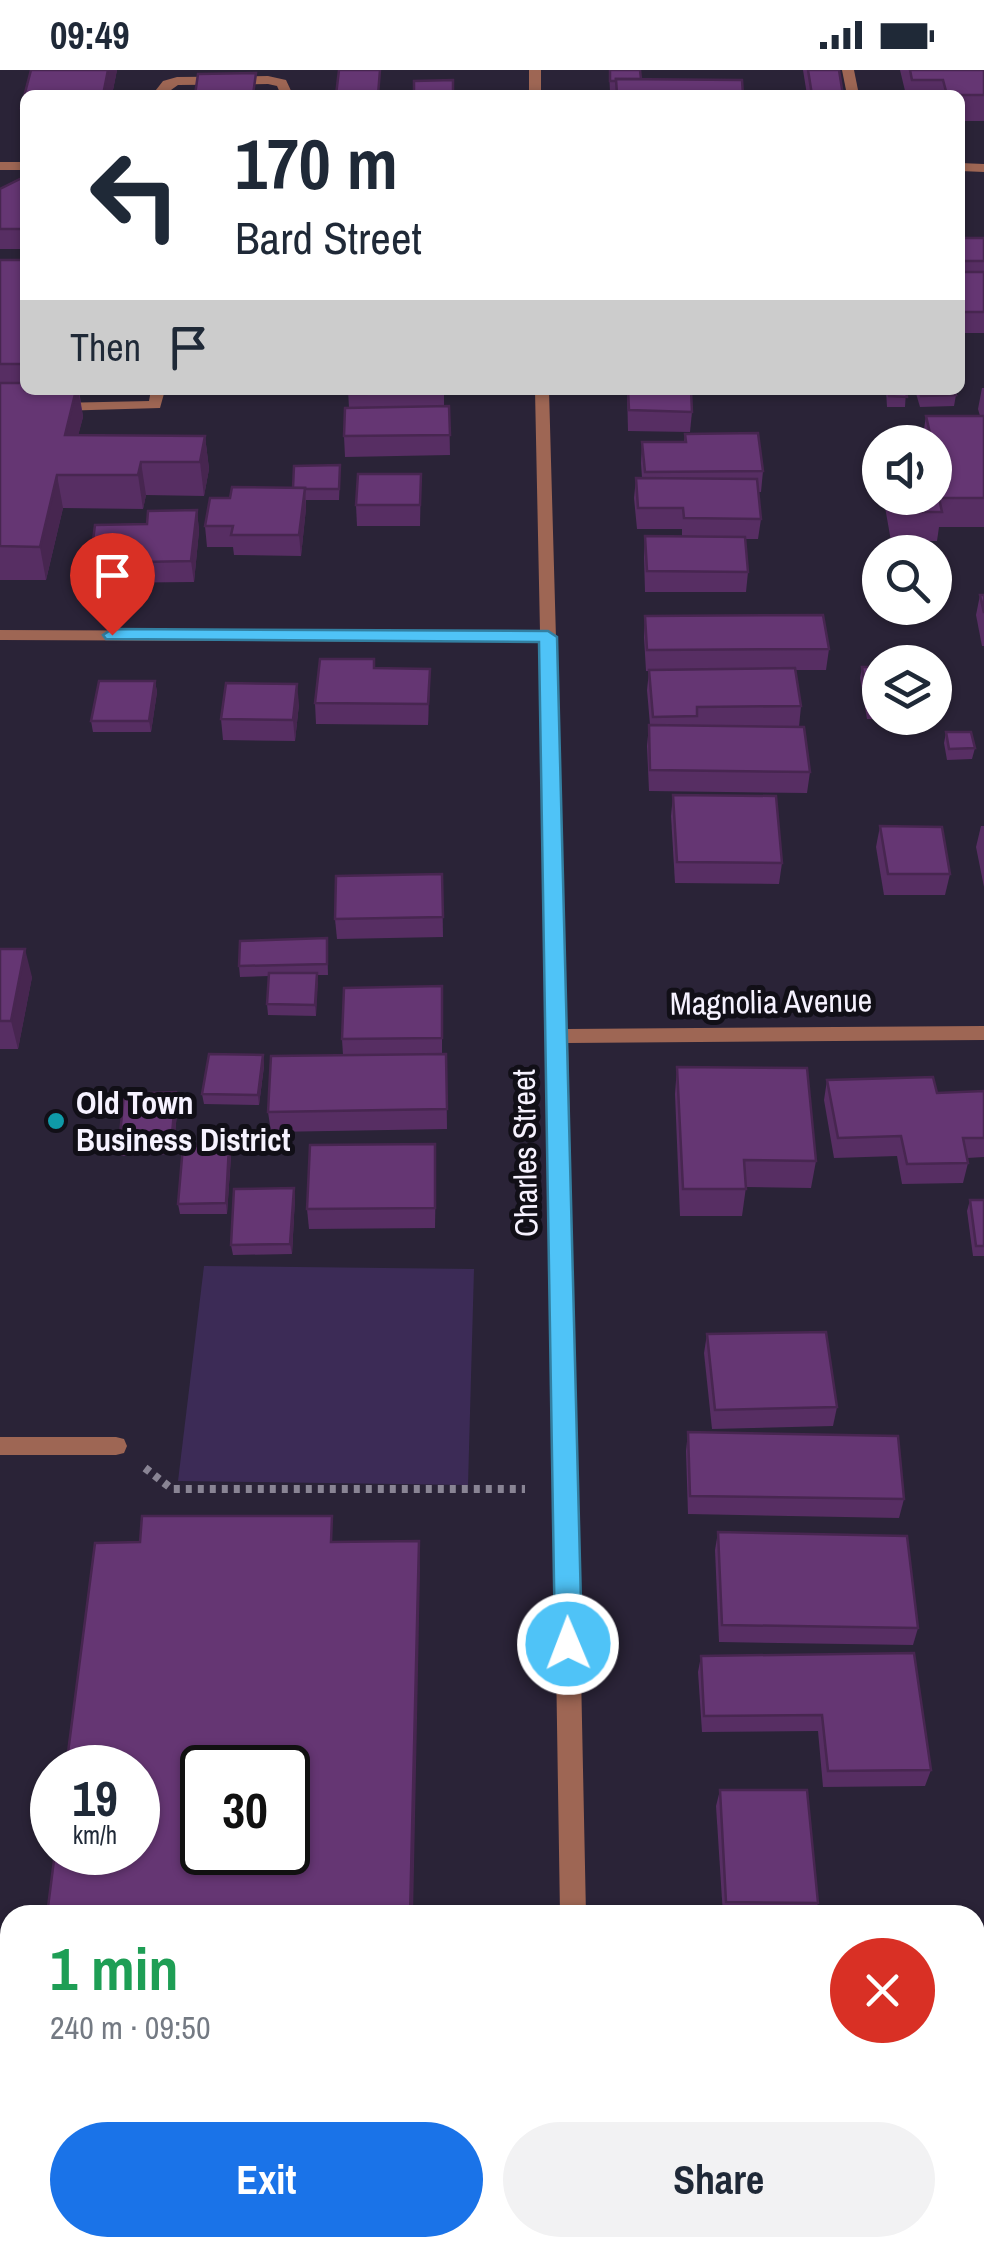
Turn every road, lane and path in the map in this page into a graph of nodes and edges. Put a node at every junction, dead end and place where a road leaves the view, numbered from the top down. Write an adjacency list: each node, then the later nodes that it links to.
1 (163, 90): 2 (street)
2 (285, 90)
3 (157, 395): 5 (street)
4 (542, 395): 7 (street, Charles Street)
5 (39, 407)
6 (0, 634): 7 (street)
7 (548, 637): 9 (street, Charles Street)
8 (984, 1033): 9 (street, Magnolia Avenue)
9 (558, 1036): 12 (street, Charles Street)
10 (0, 1446): 11 (street)
11 (116, 1446): 12 (path)
12 (565, 1488): 13 (street, Charles Street)
13 (573, 1905)

